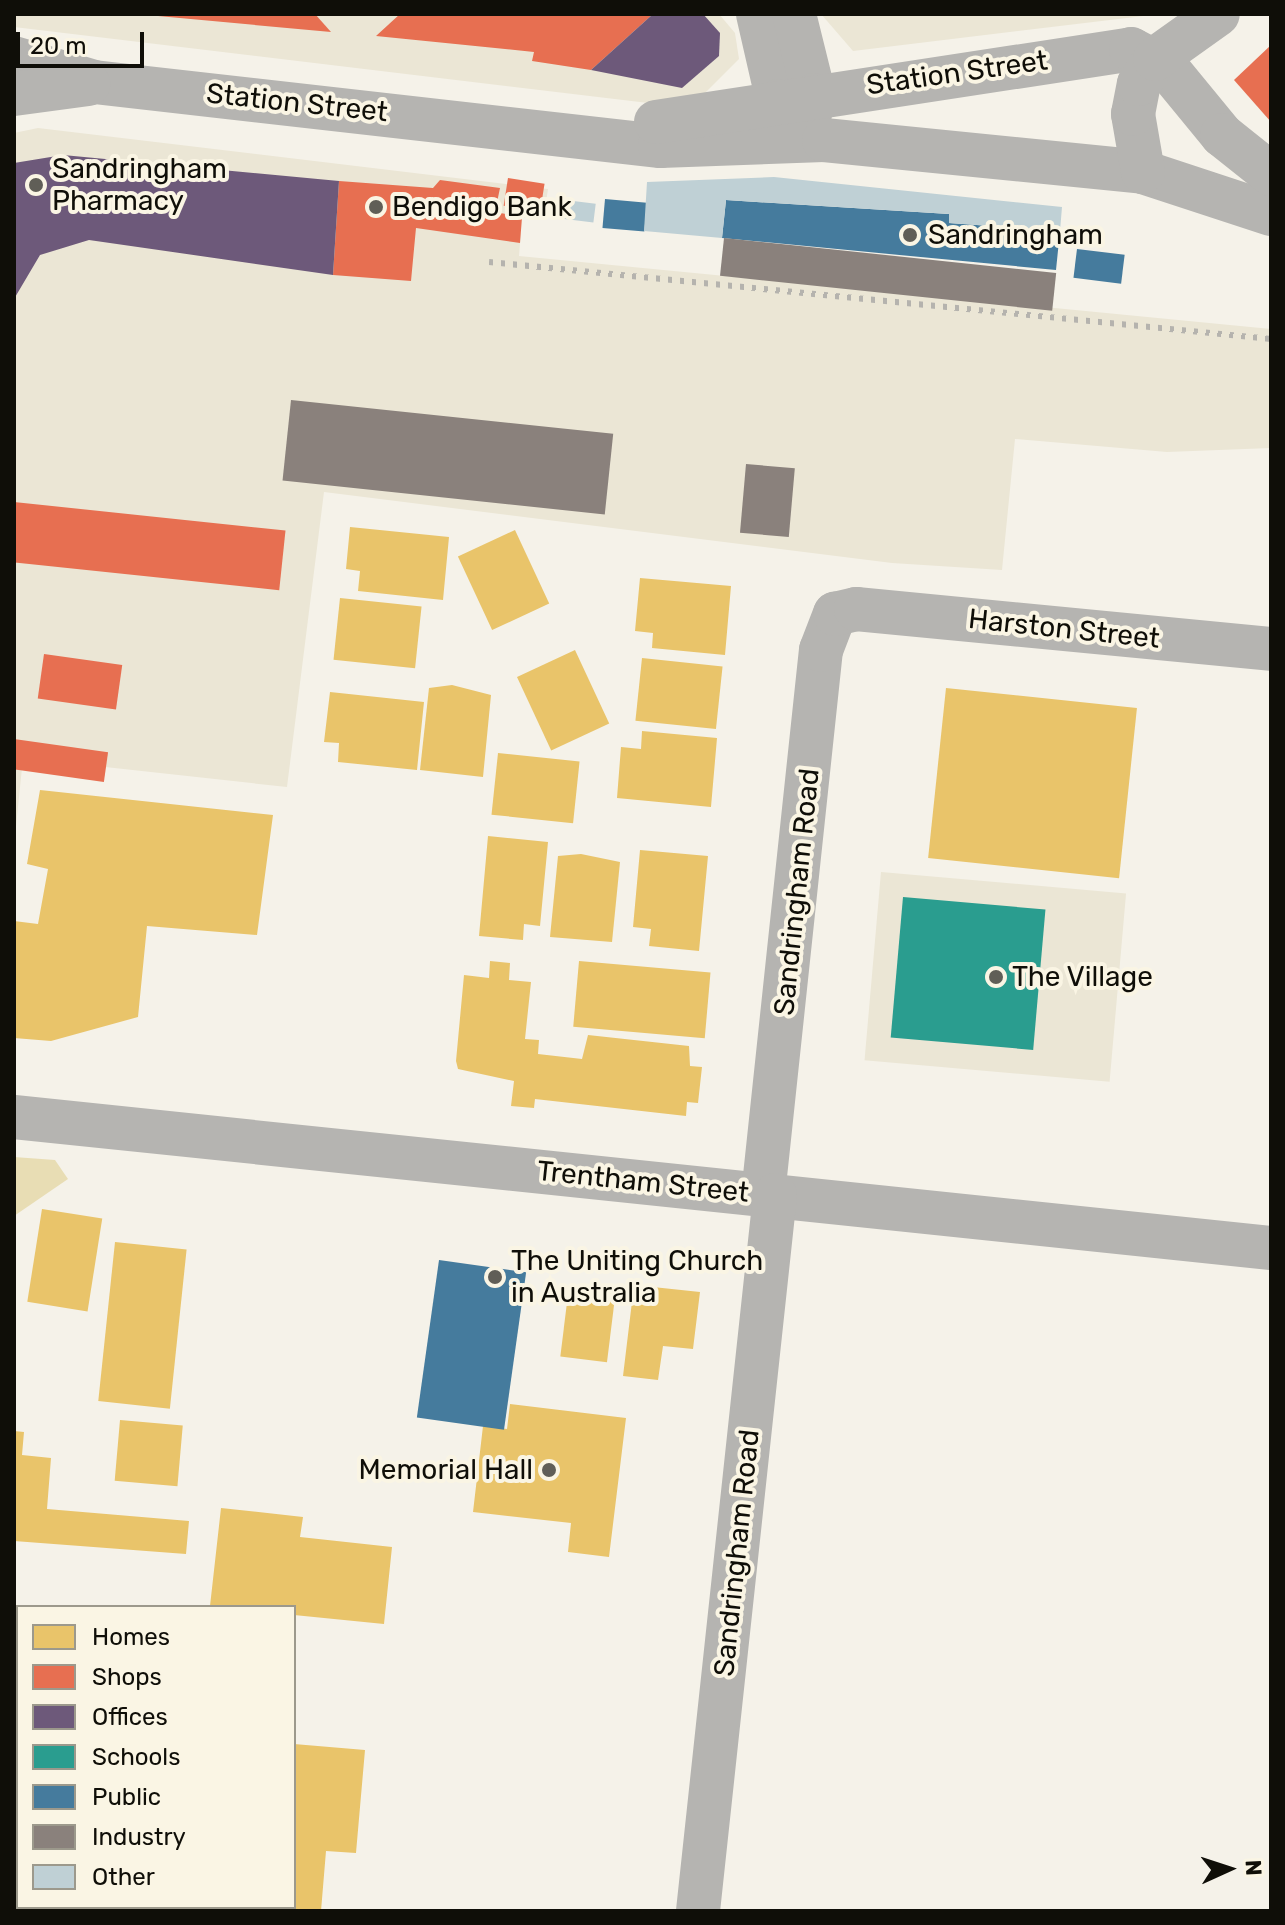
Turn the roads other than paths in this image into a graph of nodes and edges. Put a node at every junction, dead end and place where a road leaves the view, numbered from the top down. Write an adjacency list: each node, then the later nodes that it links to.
1 (758, 14): 8 (street)
2 (794, 14): 8 (street)
3 (1218, 14): 5 (street)
4 (14, 58): 6 (street, Station Street)
5 (1155, 59): 8 (street, Station Street); 9 (street); 12 (street)
6 (94, 82): 7 (street, Station Street); 10 (street, Station Street)
7 (14, 94)
8 (796, 98): 10 (street, Station Street); 11 (street)
9 (1198, 104): 12 (street); 13 (street)
10 (595, 134): 11 (street, Station Street)
11 (804, 140): 12 (street, Station Street)
12 (1157, 174): 14 (street, Station Street)
13 (1271, 174)
14 (1271, 214)
15 (856, 609): 16 (street, Harston Street); 18 (street, Sandringham Road)
16 (1271, 649)
17 (14, 1117): 18 (street, Trentham Street)
18 (769, 1195): 19 (street, Trentham Street); 20 (street, Sandringham Road)
19 (1271, 1248)
20 (698, 1911)

